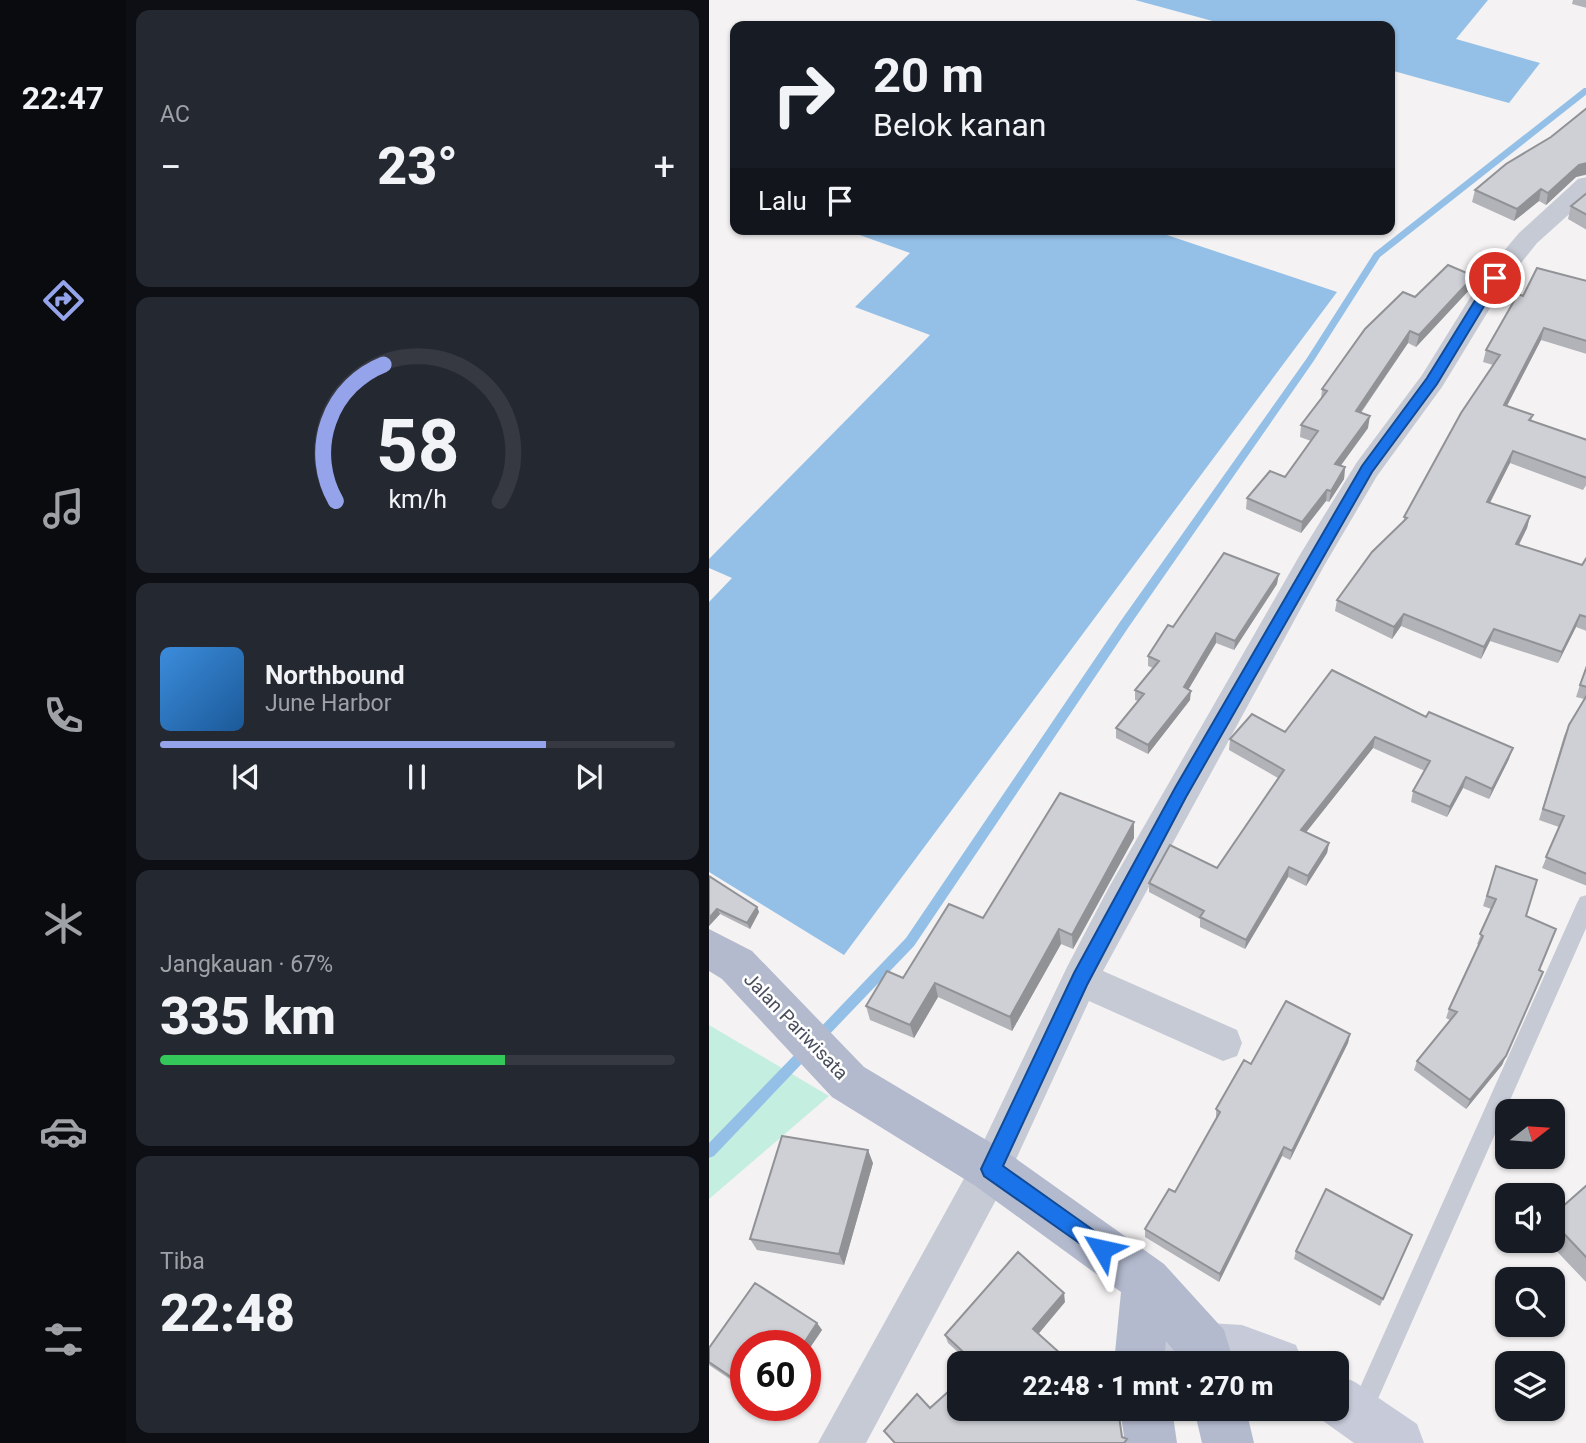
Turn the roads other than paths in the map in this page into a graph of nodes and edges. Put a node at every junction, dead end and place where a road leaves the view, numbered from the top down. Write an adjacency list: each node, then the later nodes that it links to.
1 (1586, 184): 4 (street)
2 (1586, 903): 12 (lane)
3 (723, 957): 6 (main road, Jalan Pariwisata)
4 (1080, 979): 5 (street); 6 (street)
5 (1223, 1043)
6 (991, 1169): 7 (main road, Jalan Pariwisata); 15 (street)
7 (1147, 1281): 8 (main road); 9 (main road, Jalan Pariwisata)
8 (1143, 1351)
9 (1204, 1351)
10 (1226, 1351): 11 (street)
11 (1248, 1351)
12 (1365, 1419)
13 (1148, 1421): 16 (main road)
14 (1223, 1421): 17 (main road)
15 (841, 1443)
16 (1151, 1443)
17 (1228, 1443)

